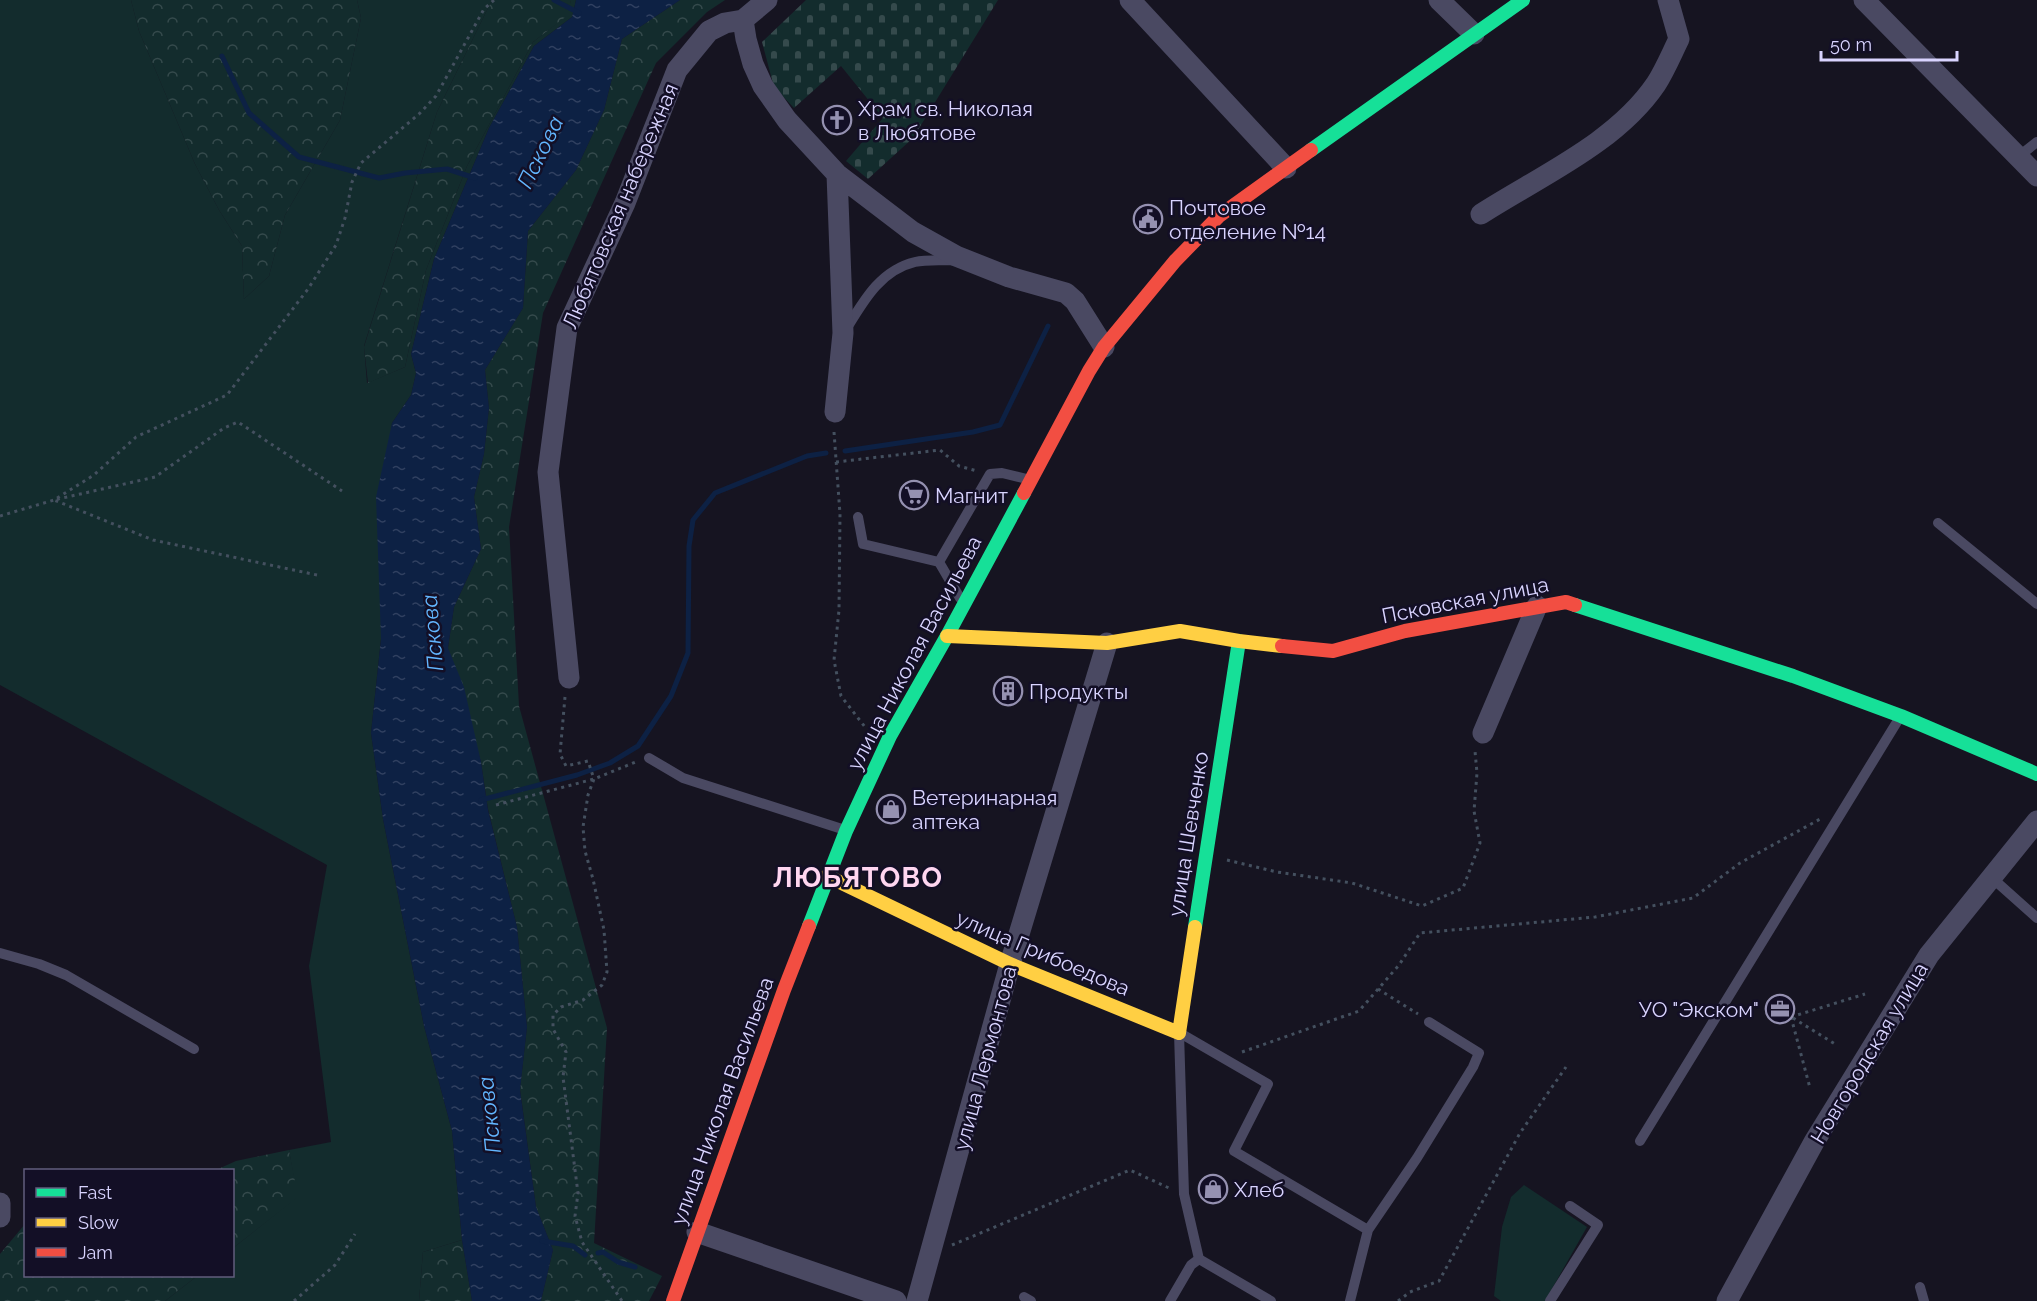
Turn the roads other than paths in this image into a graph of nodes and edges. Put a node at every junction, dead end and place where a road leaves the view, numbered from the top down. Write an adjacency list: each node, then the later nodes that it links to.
1 (767, 0): 7 (street)
2 (1439, 0): 8 (street)
3 (1523, 0): 8 (street, улица Николая Васильева)
4 (1668, 0): 14 (street)
5 (1864, 0): 10 (street)
6 (1134, 2): 11 (street)
7 (743, 20): 12 (street); 29 (street, Любятовская набережная)
8 (1474, 34): 11 (street, улица Николая Васильева)
9 (2037, 142): 10 (lane)
10 (2018, 157): 13 (street)
11 (1286, 168): 17 (street, улица Николая Васильева)
12 (837, 174): 15 (street); 16 (street)
13 (2037, 176)
14 (1481, 214)
15 (965, 260): 16 (lane); 17 (street)
16 (843, 333): 18 (street)
17 (1104, 347): 19 (street, улица Николая Васильева)
18 (835, 412)
19 (1030, 480): 22 (lane); 23 (street, улица Николая Васильева)
20 (858, 517): 22 (lane)
21 (1938, 523): 24 (lane)
22 (939, 562): 23 (lane)
23 (964, 604): 26 (street, улица Николая Васильева)
24 (2037, 604)
25 (1537, 606): 27 (street, Псковская улица); 30 (street, Псковская улица); 31 (street)
26 (946, 636): 28 (street, Псковская улица); 35 (street, улица Николая Васильева)
27 (1239, 641): 28 (street, Псковская улица); 42 (street, улица Шевченко)
28 (1107, 643): 40 (street, улица Лермонтова)
29 (569, 678)
30 (1901, 716): 33 (street, Псковская улица); 44 (lane)
31 (1483, 733)
32 (649, 758): 35 (lane)
33 (2037, 774)
34 (2037, 821): 37 (street, Новгородская улица)
35 (846, 831): 36 (street, улица Николая Васильева)
36 (827, 876): 40 (street, улица Грибоедова); 49 (street, улица Николая Васильева)
37 (1991, 877): 38 (lane); 59 (street, Новгородская улица)
38 (2037, 918)
39 (0, 953): 43 (lane)
40 (1010, 964): 42 (street, улица Грибоедова); 54 (street, улица Лермонтова)
41 (1429, 1022): 48 (lane)
42 (1179, 1033): 48 (lane); 50 (lane)
43 (194, 1049)
44 (1640, 1141)
45 (0, 1203): 47 (street)
46 (1570, 1206): 58 (lane)
47 (0, 1217)
48 (1368, 1230): 57 (lane)
49 (698, 1232): 52 (street, улица Николая Васильева); 53 (street)
50 (1200, 1259): 55 (lane); 56 (lane)
51 (1920, 1287): 60 (lane)
52 (673, 1301)
53 (896, 1301)
54 (917, 1301)
55 (1170, 1301)
56 (1271, 1301)
57 (1350, 1301)
58 (1550, 1301)
59 (1727, 1301)
60 (1924, 1301)

